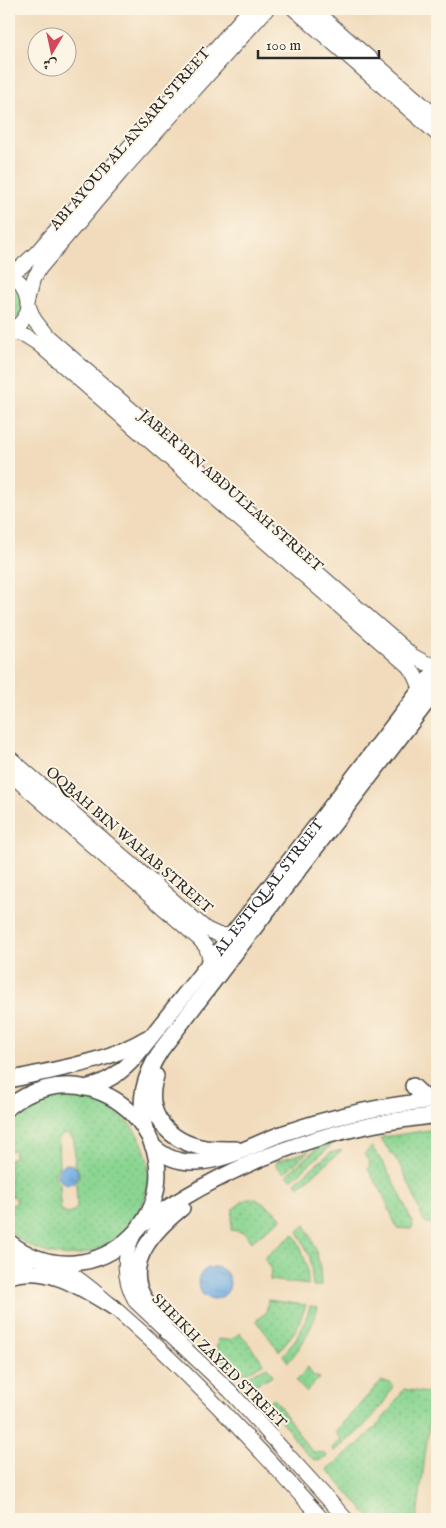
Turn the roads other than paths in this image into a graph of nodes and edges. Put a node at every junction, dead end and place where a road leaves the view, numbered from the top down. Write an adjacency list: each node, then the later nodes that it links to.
1 (250, 9): 5 (street, ABI AYOUB AL ANSARI STREET)
2 (267, 9): 6 (street, ABI AYOUB AL ANSARI STREET)
3 (294, 9): 8 (street)
4 (313, 9): 7 (street)
5 (220, 43): 6 (street); 9 (street, ABI AYOUB AL ANSARI STREET)
6 (200, 83): 10 (street, ABI AYOUB AL ANSARI STREET)
7 (437, 117)
8 (437, 134)
9 (9, 275): 10 (street, JABER BIN ABDULLAH STREET)
10 (29, 302): 11 (street, ABI AYOUB AL ANSARI STREET); 13 (street, JABER BIN ABDULLAH STREET)
11 (9, 330): 12 (street, JABER BIN ABDULLAH STREET)
12 (355, 620): 13 (street); 15 (street, JABER BIN ABDULLAH STREET)
13 (377, 623): 14 (street, JABER BIN ABDULLAH STREET)
14 (437, 666): 15 (main road, AL ESTIQLAL STREET)
15 (421, 689): 21 (main road, AL ESTIQLAL STREET)
16 (437, 689): 24 (main road, AL ESTIQLAL STREET)
17 (9, 757): 20 (street, OQBAH BIN WAHAB STREET)
18 (9, 774): 19 (street, OQBAH BIN WAHAB STREET)
19 (123, 874): 20 (street); 22 (street, OQBAH BIN WAHAB STREET)
20 (148, 878): 21 (street, OQBAH BIN WAHAB STREET)
21 (232, 935): 22 (main road, AL ESTIQLAL STREET)
22 (211, 962): 23 (main road, AL ESTIQLAL STREET)
23 (156, 1031): 25 (main road); 27 (main road, AL ESTIQLAL STREET)
24 (174, 1033): 31 (main road, AL ESTIQLAL STREET); 32 (main road)
25 (9, 1080)
26 (413, 1086): 28 (main road)
27 (85, 1088): 29 (main road); 31 (main road)
28 (433, 1101): 32 (main road)
29 (9, 1107)
30 (437, 1116): 33 (main road)
31 (149, 1139): 32 (main road); 34 (main road, AL ESTIQLAL STREET)
32 (244, 1148)
33 (233, 1171): 34 (main road); 41 (main road)
34 (137, 1230): 38 (main road); 41 (street, SHEIKH ZAYED STREET)
35 (9, 1242): 36 (main road)
36 (35, 1258): 37 (main road); 38 (main road)
37 (9, 1262)
38 (55, 1263): 40 (street)
39 (9, 1276): 40 (main road)
40 (113, 1307): 42 (street)
41 (167, 1332): 45 (street, SHEIKH ZAYED STREET)
42 (322, 1519)
43 (327, 1519): 44 (street)
44 (336, 1519)
45 (346, 1519)

